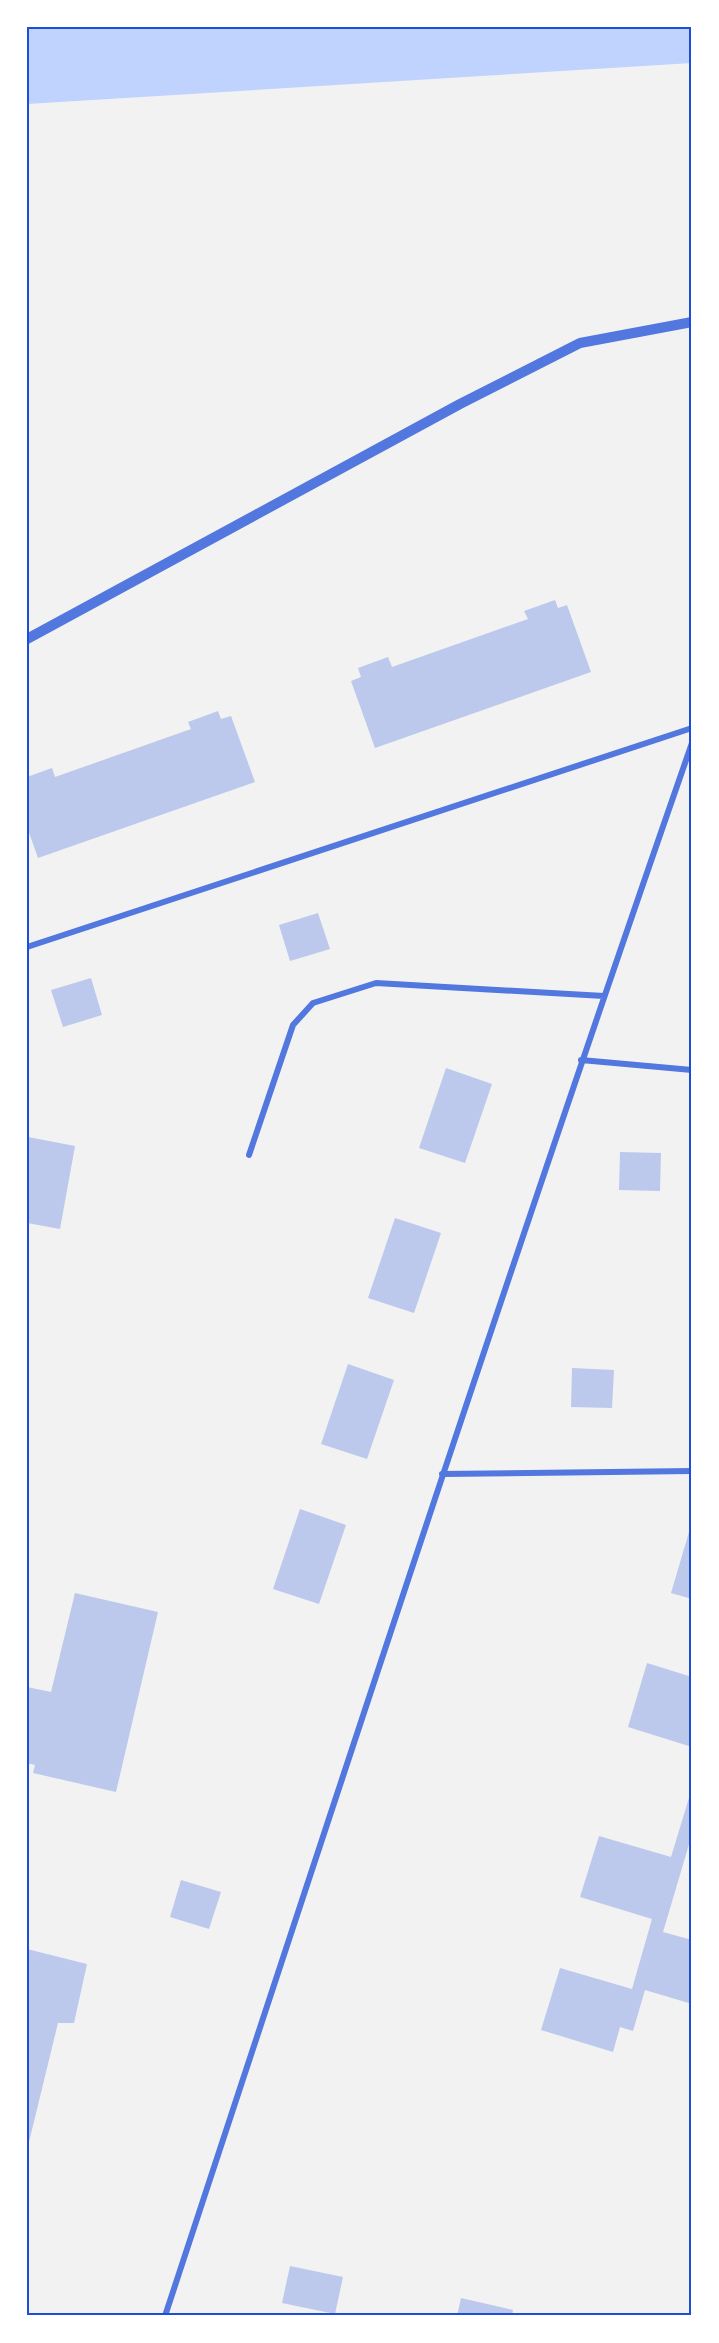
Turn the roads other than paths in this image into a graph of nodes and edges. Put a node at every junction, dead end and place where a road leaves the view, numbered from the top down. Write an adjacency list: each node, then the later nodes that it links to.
1 (692, 322): 2 (street)
2 (27, 639)
3 (692, 728): 5 (street)
4 (692, 743): 6 (street)
5 (27, 947)
6 (604, 996): 7 (street); 9 (street)
7 (581, 1060): 8 (street); 11 (street)
8 (692, 1070)
9 (249, 1155)
10 (692, 1471): 11 (street)
11 (442, 1474): 12 (street)
12 (165, 2316)

